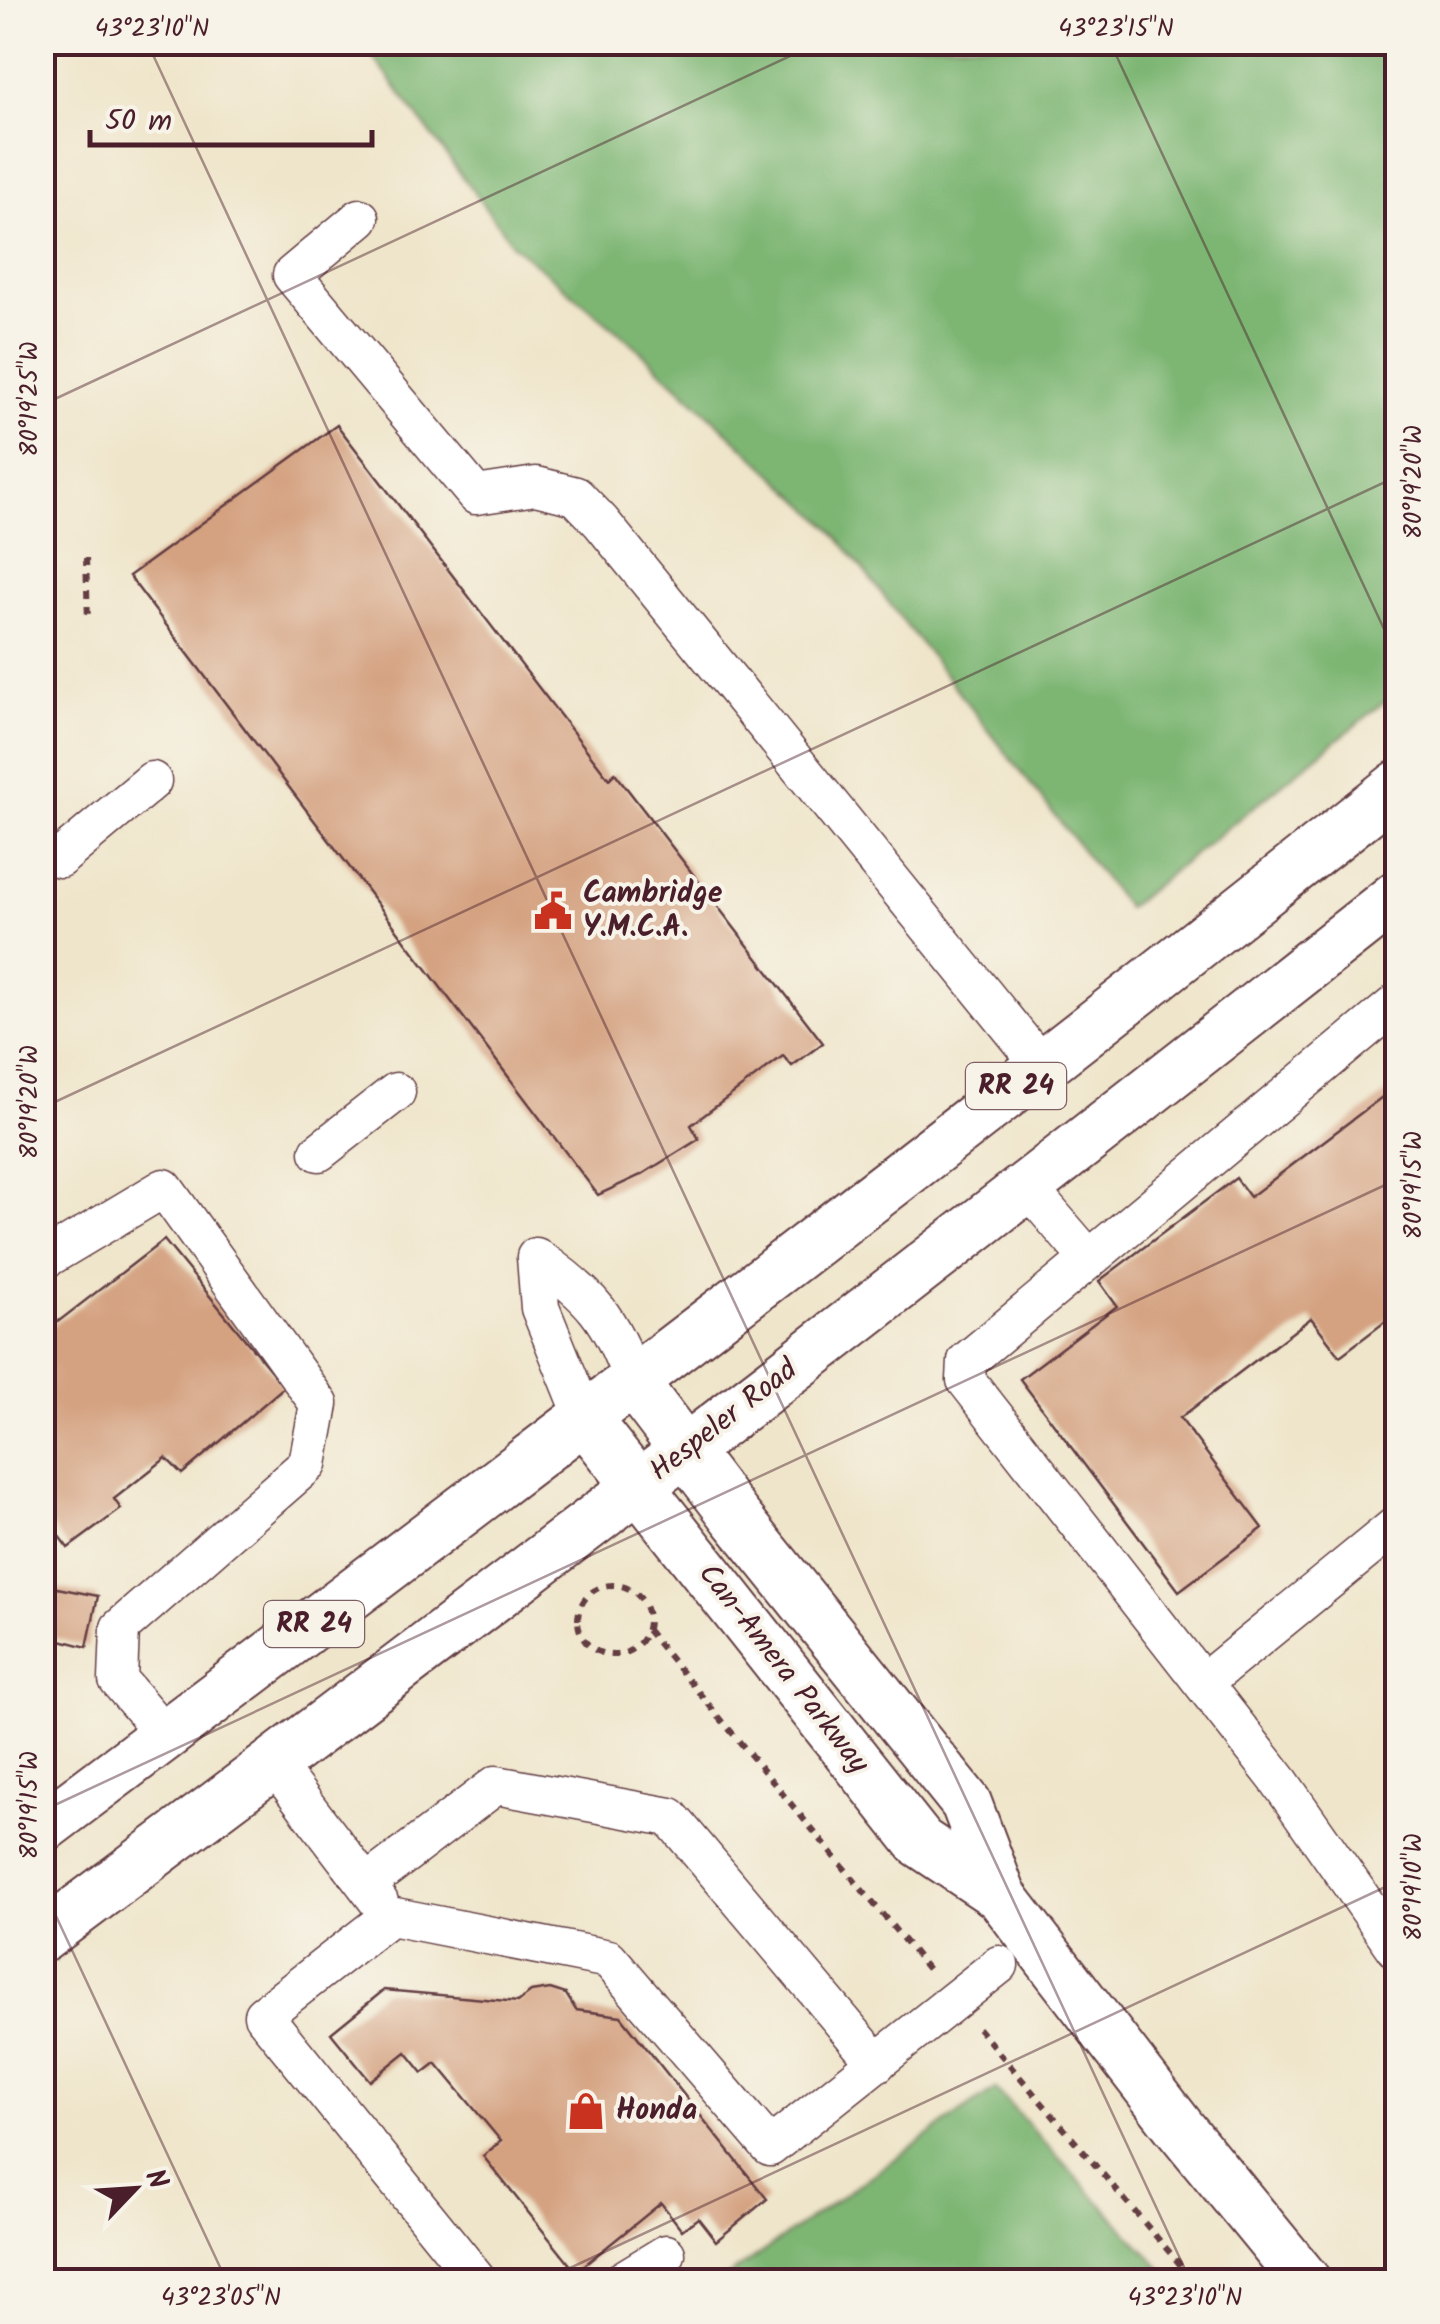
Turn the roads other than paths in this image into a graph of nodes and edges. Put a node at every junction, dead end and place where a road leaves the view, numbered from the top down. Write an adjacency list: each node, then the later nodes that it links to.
1 (360, 218): 7 (lane)
2 (152, 781): 4 (lane)
3 (1398, 786): 7 (main road, RR 24)
4 (60, 858)
5 (1398, 895): 10 (main road, Hespeler Road / RR 24)
6 (1398, 1002): 12 (lane)
7 (1042, 1066): 13 (main road, RR 24)
8 (396, 1092): 9 (lane)
9 (319, 1152)
10 (1028, 1188): 12 (lane); 15 (main road, Hespeler Road / RR 24)
11 (42, 1260): 19 (lane)
12 (1089, 1260): 18 (lane)
13 (633, 1382): 14 (main road, RR 24); 14 (lane); 15 (main road, Can-Amera Parkway)
14 (585, 1419): 16 (main road, Can-Amera Parkway); 19 (main road, RR 24)
15 (685, 1451): 16 (main road, Hespeler Road / RR 24); 23 (main road, Can-Amera Parkway)
16 (638, 1487): 20 (main road, Hespeler Road / RR 24); 23 (main road, Can-Amera Parkway)
17 (1398, 1524): 18 (lane)
18 (1203, 1682): 26 (lane)
19 (165, 1735): 21 (main road, RR 24)
20 (274, 1764): 22 (lane); 25 (main road, Hespeler Road / RR 24)
21 (42, 1828)
22 (366, 1884): 24 (lane); 28 (lane)
23 (1001, 1896): 32 (main road, Can-Amera Parkway)
24 (390, 1916): 28 (lane); 30 (lane)
25 (42, 1936)
26 (1398, 1950)
27 (999, 1966): 28 (lane)
28 (877, 2063)
29 (666, 2254): 31 (lane)
30 (478, 2282)
31 (620, 2282)
32 (1306, 2282)

